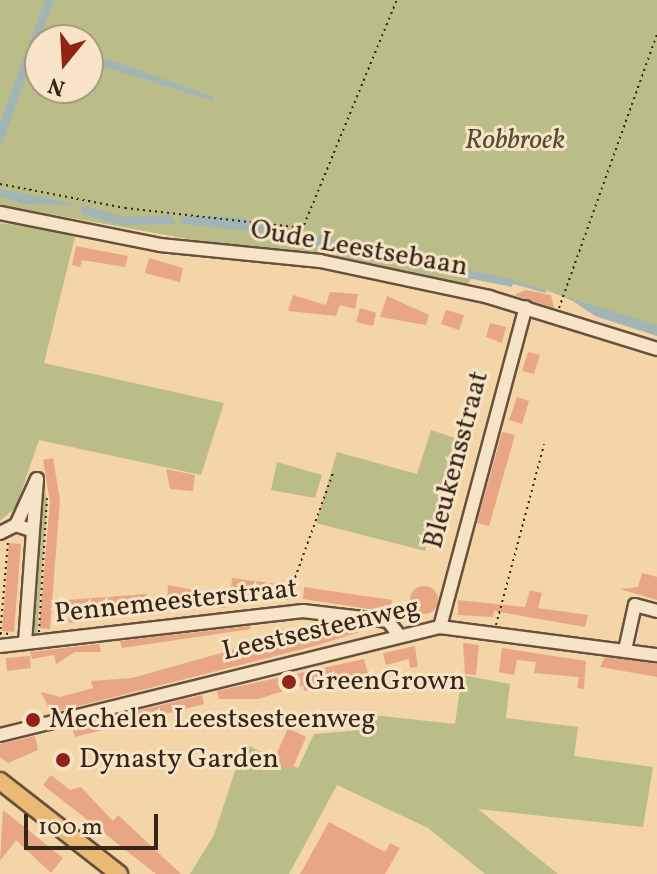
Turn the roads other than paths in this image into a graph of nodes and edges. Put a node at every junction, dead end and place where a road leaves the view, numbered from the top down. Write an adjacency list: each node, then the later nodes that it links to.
1 (0, 213): 2 (street, Oude Leestsebaan)
2 (526, 307): 3 (street, Oude Leestsebaan); 7 (street, Bleukensstraat)
3 (657, 349)
4 (8, 528): 5 (street); 5 (street)
5 (33, 531): 9 (street)
6 (657, 611): 11 (street)
7 (440, 627): 8 (street, Leestsesteenweg); 11 (street, Leestsesteenweg)
8 (398, 634): 9 (street, Pennemeesterstraat); 13 (street, Leestsesteenweg)
9 (25, 643): 10 (street, Pennemeesterstraat)
10 (0, 646)
11 (625, 650): 12 (street, Leestsesteenweg)
12 (657, 655)
13 (0, 735)
14 (5, 788): 15 (main road)
15 (119, 874)

